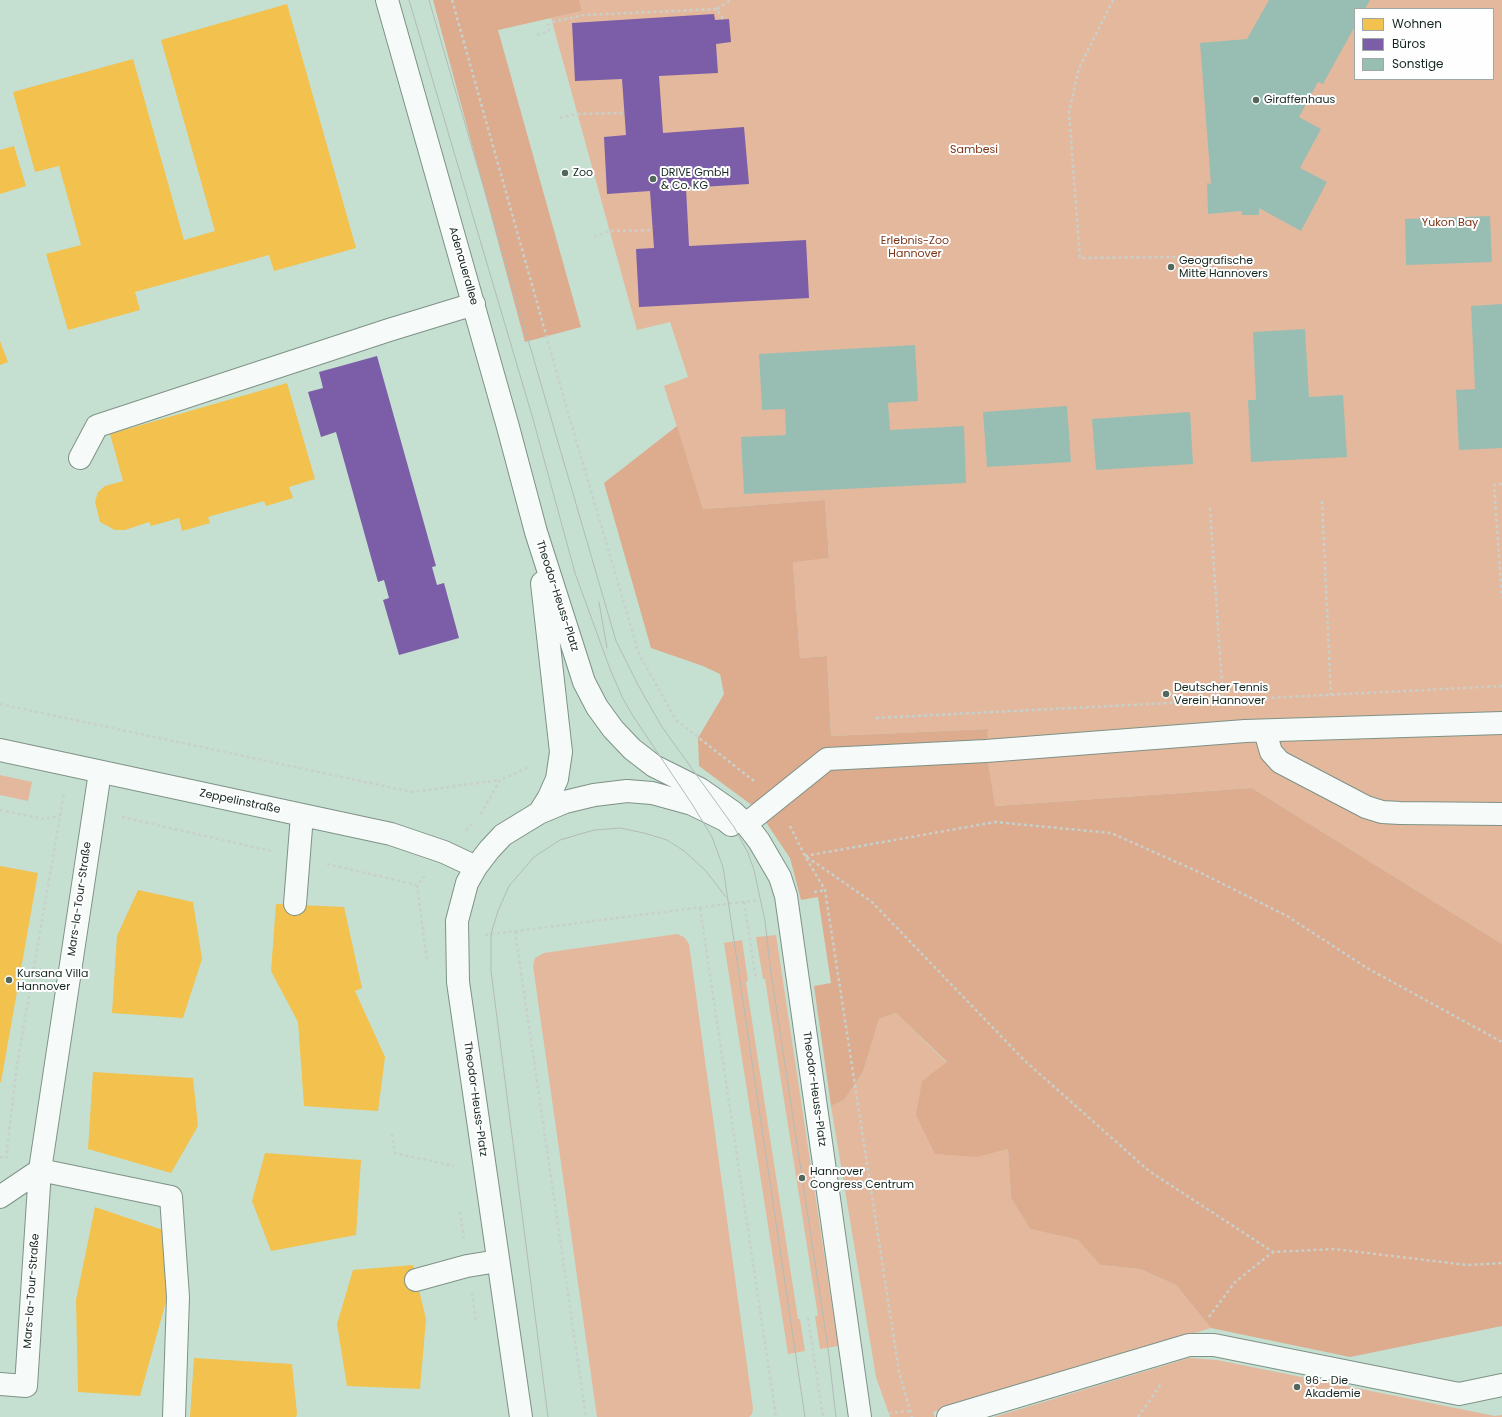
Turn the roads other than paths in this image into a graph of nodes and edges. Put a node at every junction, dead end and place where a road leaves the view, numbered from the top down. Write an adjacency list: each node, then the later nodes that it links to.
1 (387, 0): 2 (street, Adenauerallee)
2 (474, 304): 3 (street); 4 (street, Adenauerallee)
3 (80, 458)
4 (536, 532): 9 (street, Theodor-Heuss-Platz); 12 (street, Theodor-Heuss-Platz)
5 (1502, 723): 6 (street)
6 (1264, 731): 10 (street); 12 (street)
7 (0, 750): 8 (street, Zeppelinstraße)
8 (100, 772): 11 (street, Zeppelinstraße); 16 (street, Mars-la-Tour-Straße)
9 (538, 813): 13 (street, Theodor-Heuss-Platz); 14 (street, Theodor-Heuss-Platz)
10 (1502, 814)
11 (302, 815): 14 (street, Zeppelinstraße); 15 (street)
12 (746, 824): 13 (street, Theodor-Heuss-Platz)
13 (770, 860): 24 (street, Theodor-Heuss-Platz)
14 (476, 866): 18 (street, Theodor-Heuss-Platz)
15 (295, 904)
16 (40, 1170): 17 (street); 20 (street, Mars-la-Tour-Straße); 22 (street)
17 (0, 1197)
18 (498, 1261): 19 (street); 23 (street, Theodor-Heuss-Platz)
19 (416, 1280)
20 (0, 1384)
21 (1502, 1385): 25 (street)
22 (174, 1417)
23 (520, 1417)
24 (860, 1417)
25 (948, 1417)

